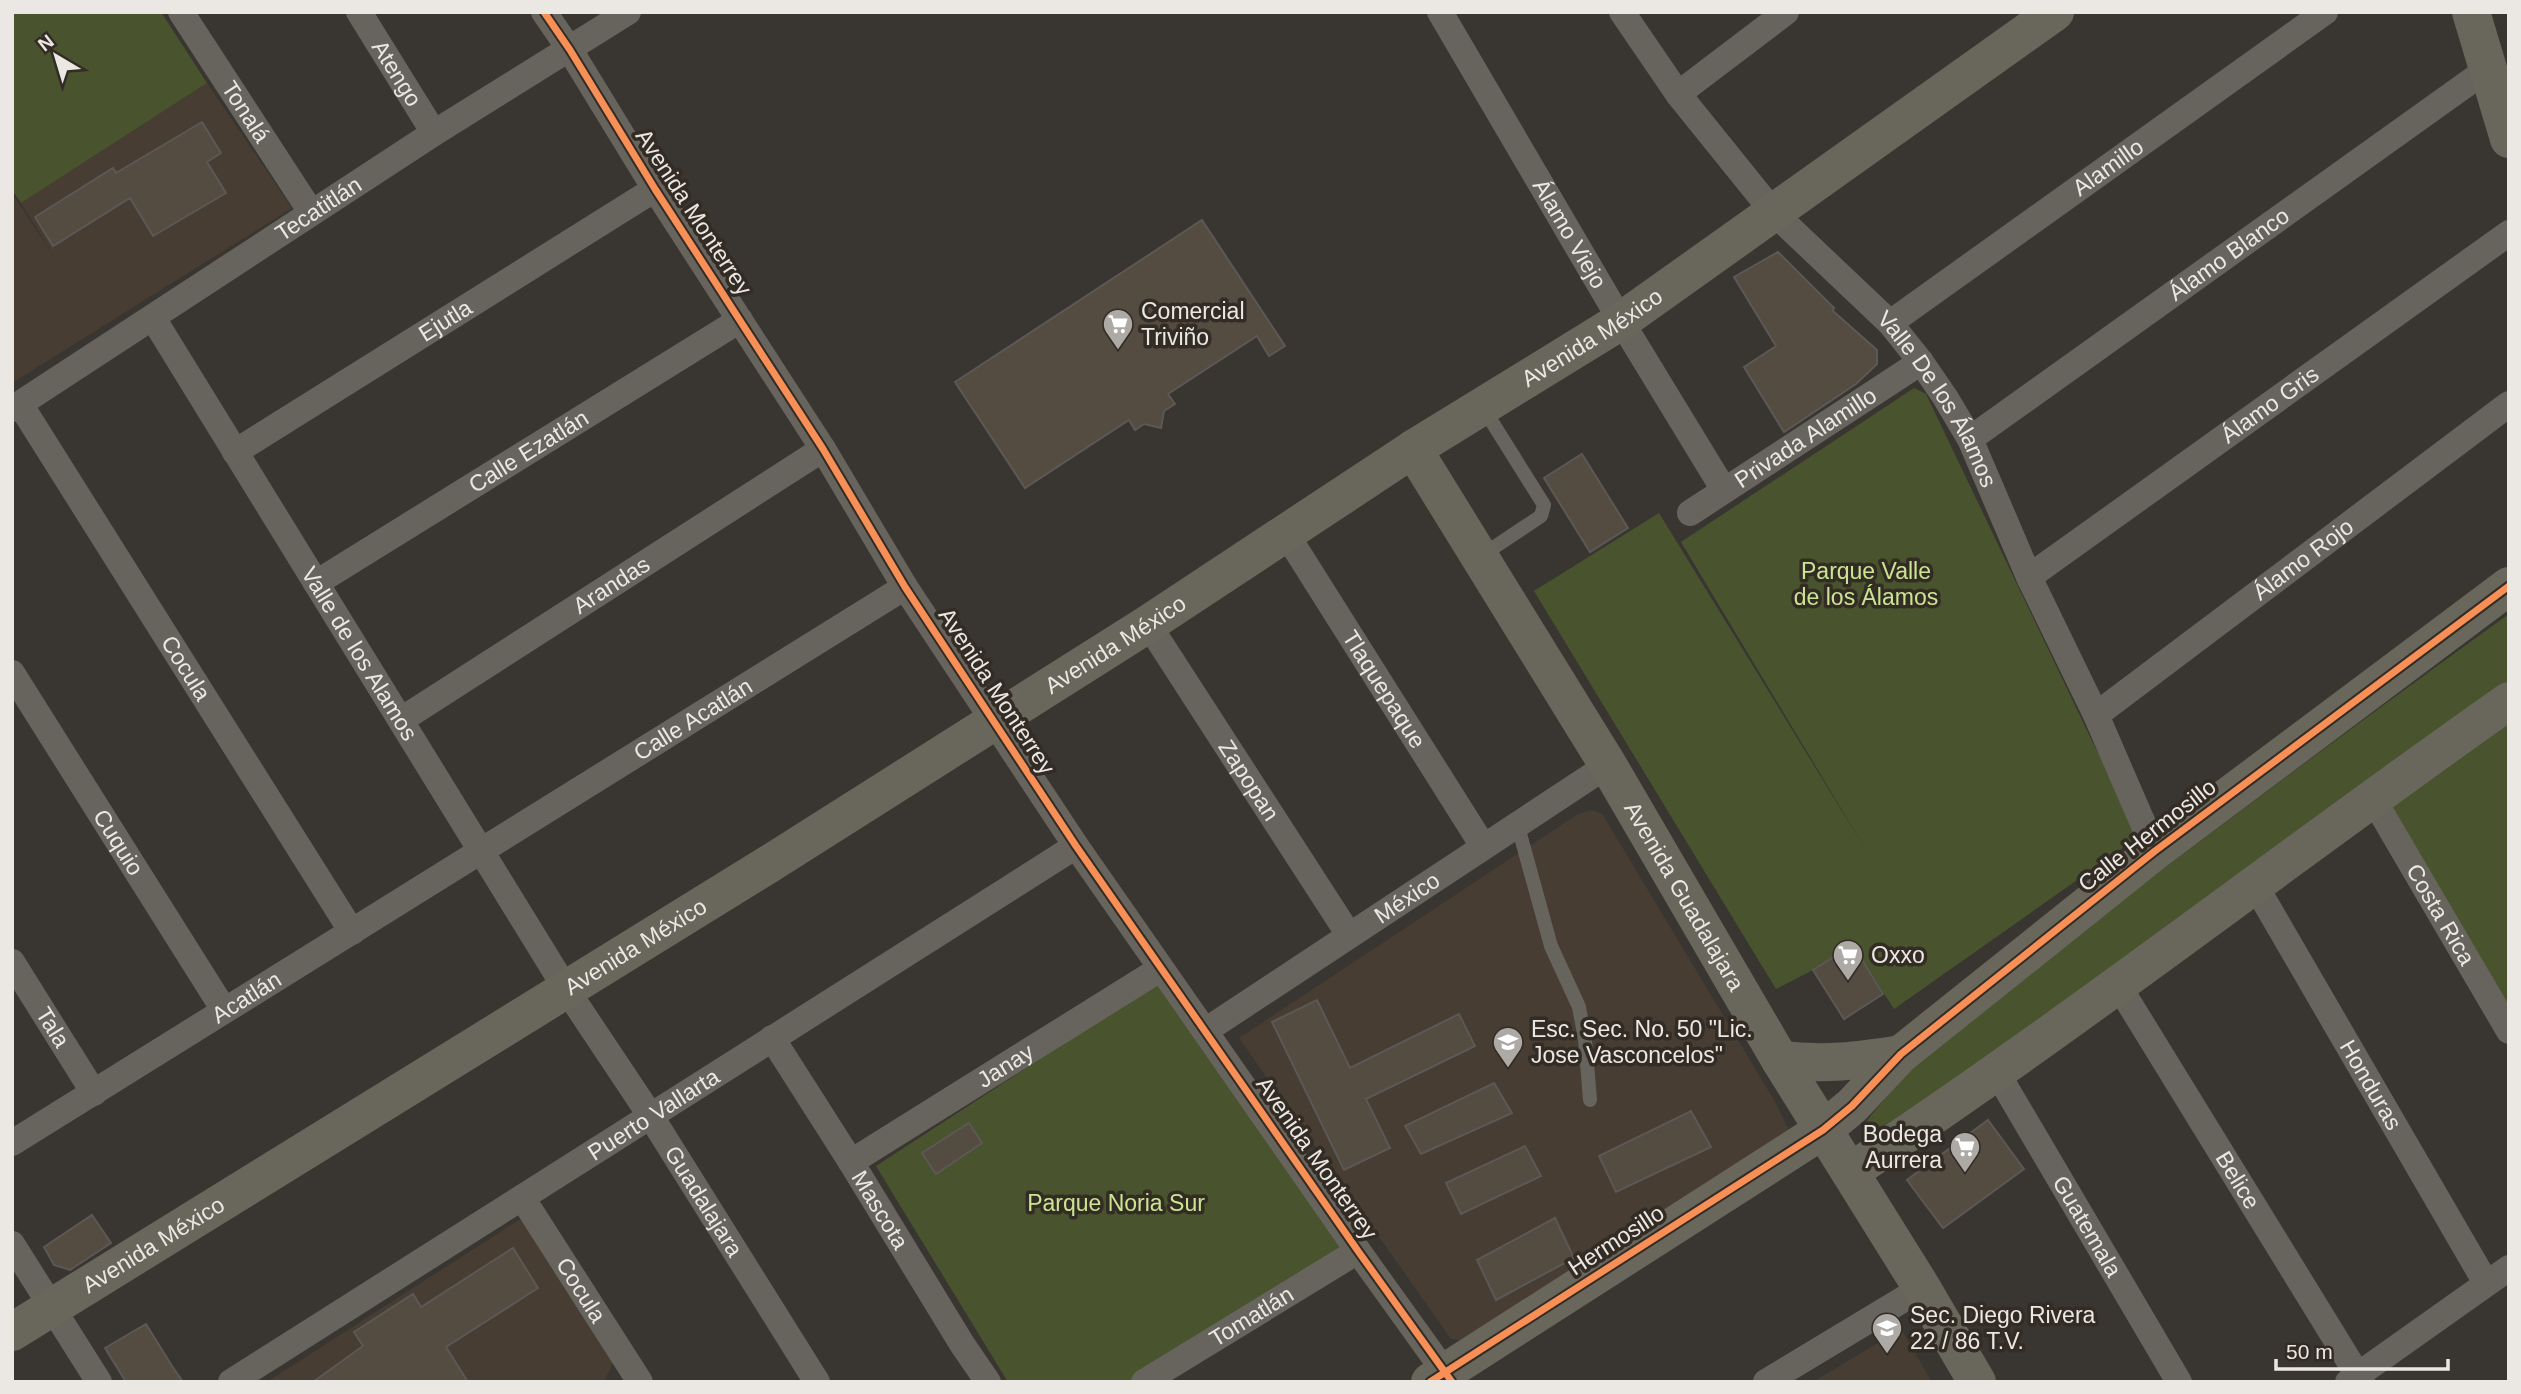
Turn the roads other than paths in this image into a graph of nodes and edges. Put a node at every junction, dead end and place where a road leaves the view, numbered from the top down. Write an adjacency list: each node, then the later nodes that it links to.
1 (181, 12): 17 (street, Tonalá)
2 (359, 12): 14 (street, Atengo)
3 (544, 12): 11 (street, Avenida Monterrey)
4 (628, 12): 11 (street, Tecatitlán)
5 (1440, 12): 22 (street, Álamo Viejo)
6 (1622, 12): 13 (street, Valle De los Álamos)
7 (1786, 12): 13 (street)
8 (2055, 12): 18 (street, Avenida México)
9 (2325, 12): 23 (street, Alamillo)
10 (2471, 12): 12 (street)
11 (570, 50): 14 (street, Tecatitlán); 16 (street, Avenida Monterrey)
12 (2489, 68): 15 (street); 28 (street, Álamo Blanco)
13 (1678, 94): 18 (street, Valle De los Álamos)
14 (434, 133): 17 (street, Tecatitlán)
15 (2509, 139)
16 (654, 190): 21 (street, Avenida Monterrey); 31 (street, Ejutla)
17 (310, 212): 20 (street, Tecatitlán)
18 (1774, 213): 22 (street, Avenida México); 23 (street, Valle De los Álamos)
19 (2509, 233): 38 (street, Álamo Gris)
20 (153, 318): 27 (street, Tecatitlán); 31 (street, Valle de los Alamos)
21 (740, 320): 29 (street, Avenida Monterrey); 39 (street, Calle Ezatlán)
22 (1622, 321): 26 (street, Avenida México); 33 (street, Álamo Viejo)
23 (1890, 323): 24 (street, Valle De los Álamos)
24 (1921, 362): 28 (street, Valle De los Álamos); 33 (street, Privada Alamillo)
25 (2509, 404): 45 (street, Álamo Rojo)
26 (1482, 406): 30 (street, Avenida México); 37 (lane)
27 (16, 407): 56 (street, Cocula)
28 (1970, 439): 38 (street, Valle De los Álamos)
29 (823, 449): 41 (street, Avenida Monterrey); 46 (street, Arandas)
30 (1413, 449): 32 (street, Avenida México); 35 (street, Avenida Guadalajara)
31 (235, 452): 39 (street, Valle de los Alamos)
32 (1357, 485): 35 (street); 36 (street, Avenida México)
33 (1724, 490): 34 (street, Privada Alamillo)
34 (1690, 513)
35 (1454, 515): 37 (street, Avenida Guadalajara)
36 (1285, 532): 42 (street, Avenida México); 52 (street, Tlaquepaque)
37 (1479, 557): 48 (street, Avenida Guadalajara)
38 (2029, 577): 45 (street, Valle De los Álamos)
39 (316, 583): 46 (street, Valle de los Alamos)
40 (2509, 586): 53 (street, Calle Hermosillo)
41 (905, 587): 47 (street, Avenida Monterrey); 54 (street, Calle Acatlán)
42 (1148, 624): 47 (street, Avenida México); 57 (street, Zapopan)
43 (12, 673): 62 (street, Cuquio)
44 (2509, 701): 49 (street)
45 (2096, 715): 53 (street, Valle De los Álamos)
46 (401, 720): 54 (street, Valle de los Alamos)
47 (993, 720): 51 (street, Avenida Monterrey); 61 (street, Avenida México)
48 (1608, 765): 50 (street, México); 67 (street, Avenida Guadalajara)
49 (2372, 797): 55 (street); 64 (street, Costa Rica)
50 (1517, 823): 52 (street, México); 70 (lane)
51 (1076, 846): 59 (street, Avenida Monterrey); 65 (street, Puerto Vallarta)
52 (1483, 846): 57 (street, México)
53 (2155, 851): 66 (street, Calle Hermosillo)
54 (482, 852): 56 (street, Acatlán); 61 (street, Valle de los Alamos)
55 (2255, 885): 60 (street); 80 (street, Honduras)
56 (352, 932): 62 (street, Acatlán)
57 (1349, 934): 63 (street, México)
58 (12, 962): 69 (street, Tala)
59 (1160, 969): 63 (street, Avenida Monterrey); 74 (street, Janay)
60 (2118, 985): 68 (street); 85 (street, Belice)
61 (566, 989): 71 (street, Guadalajara); 82 (street, Avenida México)
62 (224, 1010): 69 (street, Acatlán)
63 (1205, 1031): 78 (street, Avenida Monterrey)
64 (2509, 1031)
65 (772, 1038): 71 (street, Puerto Vallarta); 74 (street, Mascota)
66 (1901, 1054): 67 (street); 72 (street, Calle Hermosillo)
67 (1780, 1060): 72 (street, Avenida Guadalajara)
68 (1996, 1071): 75 (street); 94 (street, Guatemala)
69 (94, 1093): 73 (street, Acatlán)
70 (1590, 1100)
71 (650, 1115): 76 (street, Puerto Vallarta); 89 (street, Guadalajara)
72 (1823, 1130): 75 (street, Avenida Guadalajara); 84 (street, Hermosillo)
73 (12, 1143)
74 (851, 1162): 90 (street, Mascota)
75 (1850, 1172): 81 (street, Avenida Guadalajara)
76 (523, 1199): 86 (street, Cocula); 88 (street, Puerto Vallarta)
77 (12, 1244): 82 (street)
78 (1358, 1251): 84 (street, Avenida Monterrey); 91 (street, Tomatlán)
79 (2509, 1268): 80 (street)
80 (2486, 1283): 85 (street)
81 (1922, 1288): 92 (street); 93 (street, Avenida Guadalajara)
82 (52, 1306): 83 (street, Avenida México); 87 (street)
83 (12, 1332)
84 (1443, 1378)
85 (2356, 1379)
86 (635, 1380)
87 (99, 1382)
88 (230, 1382)
89 (817, 1382)
90 (988, 1382)
91 (1144, 1382)
92 (1766, 1382)
93 (1977, 1382)
94 (2179, 1382)

